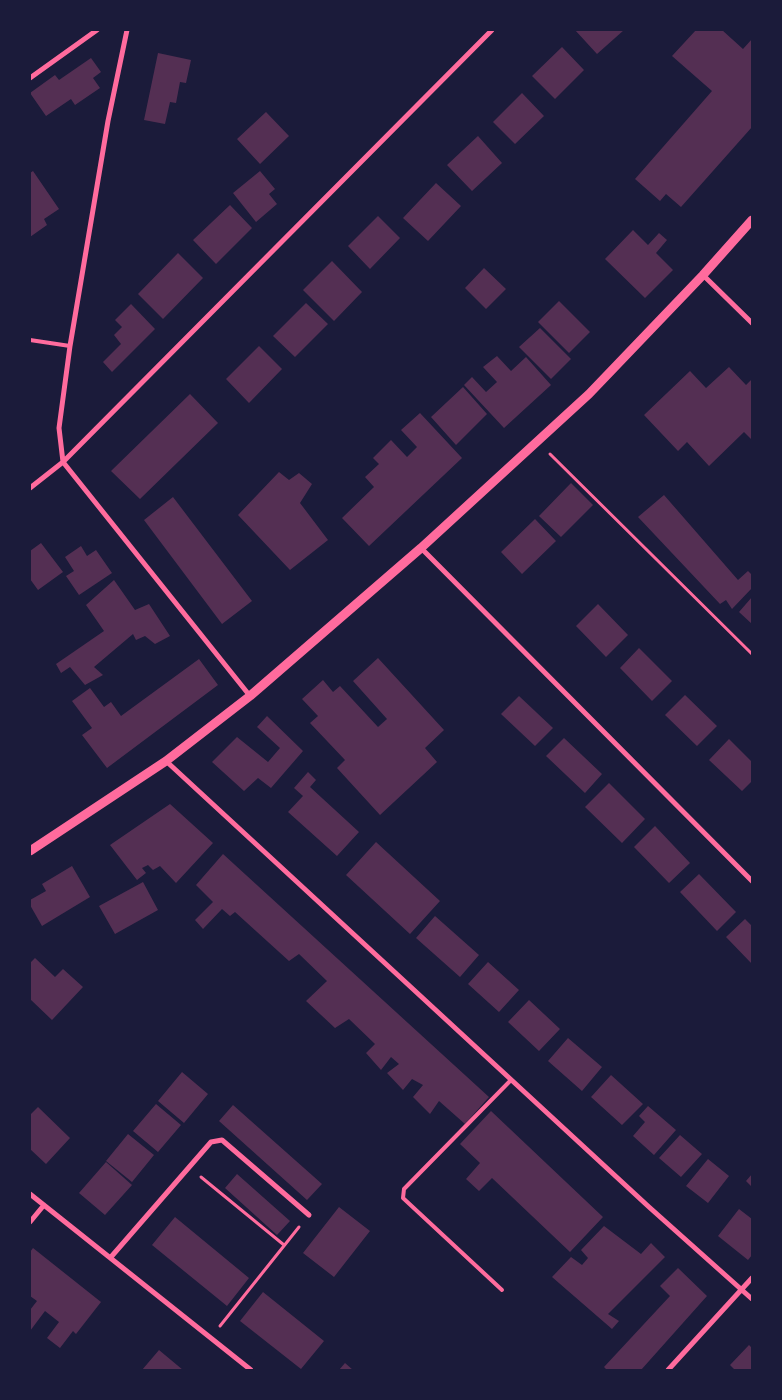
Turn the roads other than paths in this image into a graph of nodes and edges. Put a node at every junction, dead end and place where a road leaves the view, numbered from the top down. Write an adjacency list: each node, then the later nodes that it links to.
1 (97, 30): 4 (street)
2 (127, 30): 9 (street)
3 (492, 30): 10 (street)
4 (30, 78)
5 (752, 220): 6 (street)
6 (704, 275): 7 (street); 12 (street)
7 (752, 323)
8 (30, 340): 9 (lane)
9 (70, 346): 10 (street)
10 (63, 462): 11 (street); 13 (street)
11 (30, 488)
12 (421, 548): 13 (street); 16 (street)
13 (250, 696): 14 (street)
14 (166, 761): 15 (street); 17 (street)
15 (30, 851)
16 (752, 882)
17 (511, 1080): 24 (lane); 25 (street)
18 (30, 1194): 19 (street)
19 (44, 1205): 21 (street); 22 (street)
20 (309, 1215): 22 (street)
21 (30, 1222)
22 (111, 1257): 27 (street)
23 (752, 1278): 25 (street)
24 (502, 1290)
25 (741, 1291): 26 (street); 28 (street)
26 (752, 1300)
27 (251, 1370)
28 (668, 1370)

